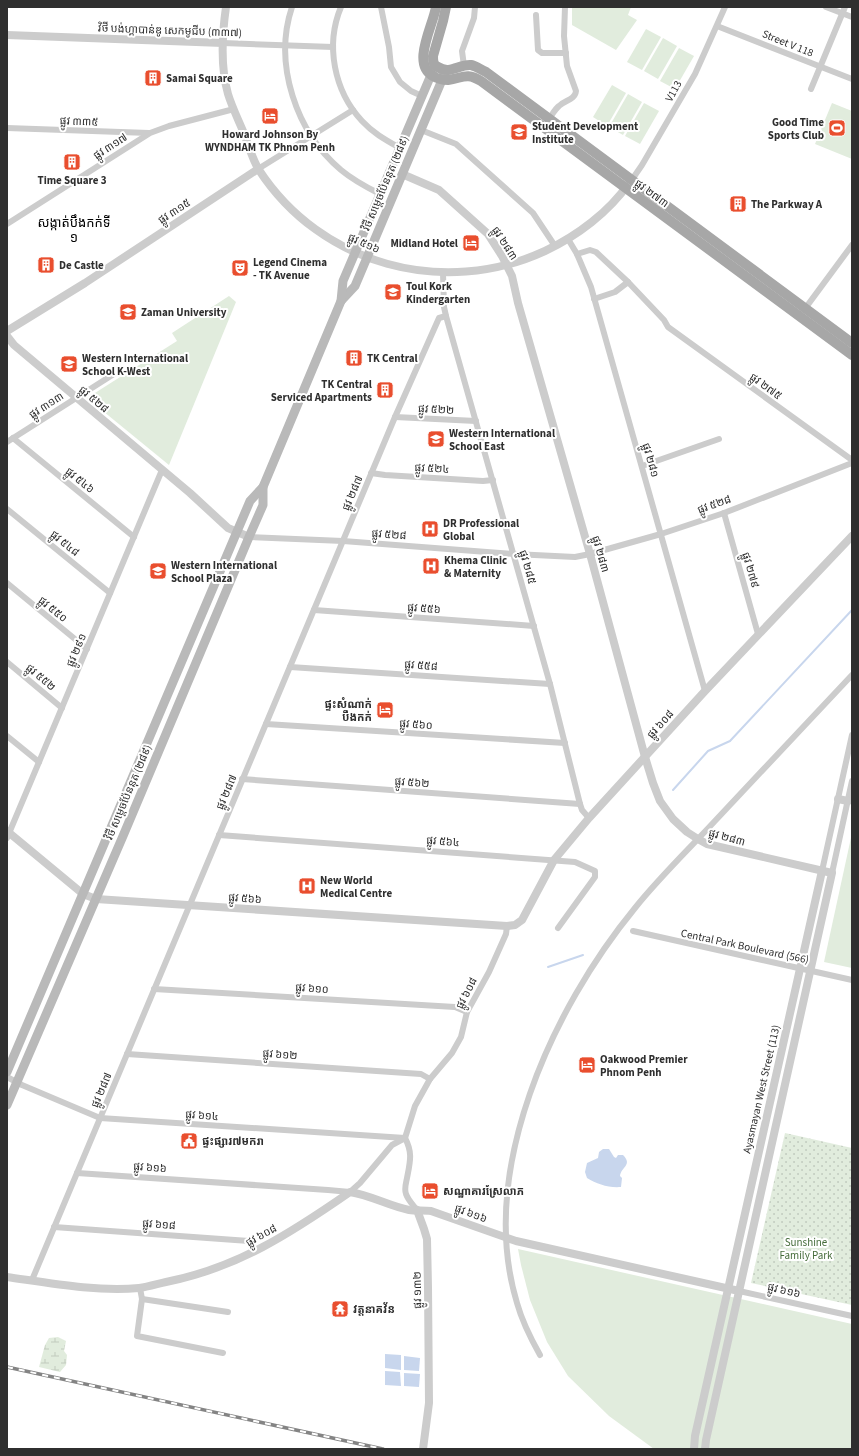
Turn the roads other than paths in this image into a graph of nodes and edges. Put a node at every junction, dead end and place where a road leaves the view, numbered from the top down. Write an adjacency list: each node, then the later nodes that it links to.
1 (226, 7): 17 (street, ផ្លូវ ៥១៦)
2 (292, 7): 18 (street)
3 (341, 7): 19 (street)
4 (380, 7): 26 (street)
5 (436, 7): 23 (main road)
6 (446, 7): 23 (main road)
7 (475, 7): 21 (street)
8 (565, 7): 20 (street)
9 (725, 7): 15 (street, V113)
10 (826, 7): 12 (street)
11 (845, 7): 12 (street)
12 (842, 14): 14 (street); 22 (street)
13 (536, 15): 20 (street)
14 (852, 17)
15 (717, 26): 22 (street, Street V 118); 37 (street, V113)
16 (7, 34): 17 (street, វិថី បង់ហ្គាបាន់ឌូ សេកមូជីប (៣៣៧))
17 (223, 43): 18 (street, វិថី បង់ហ្គាបាន់ឌូ សេកមូជីប (៣៣៧)); 27 (street, ផ្លូវ ៥១៦)
18 (286, 45): 19 (street, វិថី បង់ហ្គាបាន់ឌូ សេកមូជីប (៣៣៧)); 33 (street)
19 (333, 47): 28 (street)
20 (566, 53): 29 (street)
21 (464, 66): 23 (main road, ផ្លូវ ២៧៣); 29 (main road, ផ្លូវ ២៧៣)
22 (821, 67): 24 (street, Street V 118); 25 (street)
23 (438, 73): 26 (main road, វិថី សម្តេចប៉ែននុត (២៨៩)); 31 (main road, វិថី សម្តេចប៉ែននុត (២៨៩)); 37 (main road, ផ្លូវ ២៧៣)
24 (852, 79)
25 (811, 89)
26 (422, 96): 34 (main road, វិថី សម្តេចប៉ែននុត (២៨៩))
27 (234, 109): 32 (street, ផ្លូវ ៣១៧); 35 (street, ផ្លូវ ៥១៦)
28 (353, 110): 33 (street, ផ្លូវ ៣១៥); 34 (street)
29 (549, 119): 37 (main road, ផ្លូវ ២៧៣)
30 (7, 128): 32 (street, ផ្លូវ ៣៣៥)
31 (421, 130): 36 (main road, វិថី សម្តេចប៉ែននុត (២៨៩)); 42 (street)
32 (150, 133): 39 (street, ផ្លូវ ៣១៧)
33 (311, 136): 35 (street, ផ្លូវ ៣១៥); 38 (street)
34 (400, 148): 38 (main road, វិថី សម្តេចប៉ែននុត (២៨៩))
35 (258, 169): 43 (street, ផ្លូវ ៥១៦); 53 (street, ផ្លូវ ៣១៥)
36 (402, 174): 45 (main road, វិថី សម្តេចប៉ែននុត (២៨៩)); 46 (street, ផ្លូវ ២៨៣)
37 (628, 185): 40 (street, ផ្លូវ ៥១៦); 51 (main road, ផ្លូវ ២៧៣)
38 (380, 194): 43 (main road, វិថី សម្តេចប៉ែននុត (២៨៩))
39 (7, 224)
40 (568, 239): 42 (street, ផ្លូវ ៥១៦); 44 (street, ផ្លូវ ២៨១)
41 (852, 245): 51 (street)
42 (555, 246): 46 (street, ផ្លូវ ៥១៦)
43 (355, 252): 45 (street, ផ្លូវ ៥១៦); 50 (main road, វិថី សម្តេចប៉ែននុត (២៨៩))
44 (577, 254): 48 (street, ផ្លូវ ២៧៥); 49 (street, ផ្លូវ ២៨១)
45 (367, 258): 47 (street, ផ្លូវ ៥១៦); 50 (main road, វិថី សម្តេចប៉ែននុត (២៨៩))
46 (506, 265): 47 (street, ផ្លូវ ៥១៦); 79 (street, ផ្លូវ ២៨៣)
47 (443, 273): 52 (street, ផ្លូវ ២៨៥)
48 (628, 282): 49 (street); 64 (street, ផ្លូវ ២៧៥)
49 (594, 299): 65 (street, ផ្លូវ ២៨១)
50 (341, 301): 69 (main road, វិថី សម្តេចប៉ែននុត (២៨៩))
51 (802, 312): 55 (main road, ផ្លូវ ២៧៣); 56 (main road, ផ្លូវ ២៧៣)
52 (446, 316): 59 (street, ផ្លូវ ២៨៧); 60 (street, ផ្លូវ ២៨៥)
53 (7, 331)
54 (7, 336): 58 (street, ផ្លូវ ៥២៨)
55 (852, 343)
56 (852, 355)
57 (117, 372): 58 (street, ផ្លូវ ៣១៣)
58 (76, 398): 61 (street, ផ្លូវ ៣១៣); 66 (street, ផ្លូវ ៥២៨)
59 (395, 417): 60 (street, ផ្លូវ ៥២២); 67 (street, ផ្លូវ ២៨៧)
60 (476, 421): 68 (street, ផ្លូវ ២៨៥)
61 (13, 438): 63 (street, ផ្លូវ ៣១៣); 75 (street, ផ្លូវ ៥៤៦)
62 (719, 439): 65 (street)
63 (7, 442)
64 (852, 462): 71 (street, ផ្លូវ ៥២៨)
65 (642, 466): 73 (street, ផ្លូវ ២៨១)
66 (162, 470): 72 (street, ផ្លូវ ៥២៨); 75 (street, ផ្លូវ ២៩១)
67 (371, 473): 68 (street, ផ្លូវ ៥២៤); 77 (street, ផ្លូវ ២៨៧)
68 (493, 480): 78 (street, ផ្លូវ ២៨៥)
69 (263, 487): 72 (main road, វិថី សម្តេចប៉ែននុត (២៨៩)); 76 (main road, វិថី សម្តេចប៉ែននុត (២៨៩))
70 (7, 508): 81 (street, ផ្លូវ ៥៤៨)
71 (724, 512): 73 (street, ផ្លូវ ៥២៨); 84 (street, ផ្លូវ ២៧៩)
72 (237, 532): 76 (street, ផ្លូវ ៥២៨); 103 (main road, វិថី សម្តេចប៉ែននុត (២៨៩))
73 (661, 534): 79 (street, ផ្លូវ ៥២៨); 90 (street, ផ្លូវ ២៨១)
74 (852, 536): 84 (street, ផ្លូវ ៦០៨)
75 (134, 537): 81 (street, ផ្លូវ ២៩១)
76 (249, 537): 77 (street, ផ្លូវ ៥២៨); 104 (main road, វិថី សម្តេចប៉ែននុត (២៨៩))
77 (342, 541): 78 (street, ផ្លូវ ៥២៨); 82 (street, ផ្លូវ ២៨៧)
78 (514, 554): 79 (street, ផ្លូវ ៥២៨); 83 (street, ផ្លូវ ២៨៥)
79 (590, 554): 96 (street, ផ្លូវ ២៨៣)
80 (7, 584): 85 (street, ផ្លូវ ៥៥០)
81 (110, 593): 85 (street, ផ្លូវ ២៩១)
82 (314, 610): 83 (street, ផ្លូវ ៥៥៦); 87 (street, ផ្លូវ ២៨៧)
83 (534, 626): 89 (street, ផ្លូវ ២៨៥)
84 (758, 634): 90 (street, ផ្លូវ ៦០៨)
85 (87, 649): 91 (street, ផ្លូវ ២៩១)
86 (7, 662): 91 (street, ផ្លូវ ៥៥២)
87 (290, 667): 89 (street, ផ្លូវ ៥៥៨); 92 (street, ផ្លូវ ២៨៧)
88 (852, 675): 108 (street)
89 (550, 684): 95 (street, ផ្លូវ ២៨៥)
90 (705, 691): 96 (street, ផ្លូវ ៦០៨)
91 (62, 708): 97 (street, ផ្លូវ ២៩១)
92 (266, 724): 95 (street, ផ្លូវ ៥៦០); 98 (street, ផ្លូវ ២៨៧)
93 (852, 735): 100 (street, Ayasmayan West Street (113))
94 (7, 736): 97 (street)
95 (565, 743): 102 (street, ផ្លូវ ២៨៥)
96 (645, 758): 105 (street, ផ្លូវ ៦០៨); 108 (street, ផ្លូវ ២៨៣)
97 (39, 762): 106 (street, ផ្លូវ ២៩១)
98 (242, 779): 102 (street, ផ្លូវ ៥៦២); 107 (street, ផ្លូវ ២៨៧)
99 (852, 781): 101 (street, Ayasmayan West Street (113))
100 (838, 799): 101 (street); 110 (street, Ayasmayan West Street (113))
101 (848, 801): 111 (street, Ayasmayan West Street (113))
102 (580, 804): 105 (street, ផ្លូវ ២៨៥)
103 (118, 811): 104 (main road); 112 (main road, វិថី សម្តេចប៉ែននុត (២៨៩))
104 (131, 816): 113 (main road, វិថី សម្តេចប៉ែននុត (២៨៩))
105 (589, 818): 109 (street, ផ្លូវ ៦០៨)
106 (8, 834): 112 (street, ផ្លូវ ៥៦៦)
107 (219, 835): 109 (street, ផ្លូវ ៥៦៤); 114 (street, ផ្លូវ ២៨៧)
108 (698, 839): 110 (street, ផ្លូវ ២៨៣); 141 (street)
109 (554, 860): 115 (street, ផ្លូវ ៦០៨); 116 (street, ផ្លូវ ៥៦៤)
110 (822, 871): 111 (street, ផ្លូវ ២៨៣); 118 (street, Ayasmayan West Street (113))
111 (832, 873): 119 (street, Ayasmayan West Street (113))
112 (83, 894): 113 (street, ផ្លូវ ៥៦៦); 122 (main road, វិថី សម្តេចប៉ែននុត (២៨៩))
113 (96, 899): 114 (street, ផ្លូវ ៥៦៦); 123 (main road, វិថី សម្តេចប៉ែននុត (២៨៩))
114 (189, 906): 115 (street, ផ្លូវ ៥៦៦); 121 (street, ផ្លូវ ២៨៧)
115 (506, 926): 124 (street, ផ្លូវ ៦០៨)
116 (558, 928)
117 (633, 931): 118 (street, Central Park Boulevard (566))
118 (800, 968): 119 (street, Central Park Boulevard (566)); 125 (street, Ayasmayan West Street (113))
119 (810, 970): 120 (street, Central Park Boulevard (566)); 126 (street, Ayasmayan West Street (113))
120 (852, 980)
121 (154, 988): 124 (street, ផ្លូវ ៦១០); 127 (street, ផ្លូវ ២៨៧)
122 (40, 994): 123 (main road); 128 (main road, វិថី សម្តេចប៉ែននុត (២៨៩))
123 (53, 1000): 131 (main road, វិថី សម្តេចប៉ែននុត (២៨៩))
124 (467, 1012): 130 (street, ផ្លូវ ៦០៨)
125 (786, 1032): 126 (street); 136 (street, Ayasmayan West Street (113))
126 (796, 1035): 137 (street, Ayasmayan West Street (113))
127 (127, 1054): 130 (street, ផ្លូវ ៦១២); 133 (street, ផ្លូវ ២៨៧)
128 (7, 1072)
129 (7, 1077): 131 (street, ផ្លូវ ៦១៤)
130 (430, 1079): 134 (street, ផ្លូវ ៦០៨)
131 (17, 1083): 132 (main road, វិថី សម្តេចប៉ែននុត (២៨៩)); 133 (street, ផ្លូវ ៦១៤)
132 (7, 1105)
133 (100, 1118): 134 (street, ផ្លូវ ៦១៤); 135 (street, ផ្លូវ ២៨៧)
134 (405, 1138): 138 (street, ផ្លូវ ៦០៨); 139 (street, ផ្លូវ ១៣២)
135 (77, 1173): 138 (street, ផ្លូវ ៦១៦); 140 (street, ផ្លូវ ២៨៧)
136 (754, 1174): 137 (street); 146 (street, Ayasmayan West Street (113))
137 (764, 1177): 147 (street, Ayasmayan West Street (113))
138 (350, 1192): 139 (street, ផ្លូវ ៦១៦); 142 (street, ផ្លូវ ៦០៨)
139 (417, 1210): 141 (street, ផ្លូវ ៦១៦); 155 (street, ផ្លូវ ១៣២)
140 (54, 1227): 142 (street, ផ្លូវ ៦១៨); 144 (street, ផ្លូវ ២៨៧)
141 (506, 1238): 146 (street, ផ្លូវ ៦១៦); 152 (street)
142 (256, 1251): 145 (street, ផ្លូវ ៦០៨)
143 (7, 1277): 144 (street, ផ្លូវ ៦០៨)
144 (32, 1280): 145 (street, ផ្លូវ ៦០៨)
145 (140, 1288): 148 (street)
146 (728, 1289): 147 (street, ផ្លូវ ៦១៦); 153 (street, Ayasmayan West Street (113))
147 (739, 1291): 150 (street, ផ្លូវ ៦១៦); 154 (street, Ayasmayan West Street (113))
148 (142, 1299): 149 (street); 151 (street)
149 (228, 1312)
150 (852, 1316)
151 (223, 1353)
152 (540, 1355)
153 (709, 1372): 154 (street); 156 (street, Ayasmayan West Street (113))
154 (720, 1375): 157 (street, Ayasmayan West Street (113))
155 (422, 1449)
156 (694, 1449)
157 (706, 1449)

